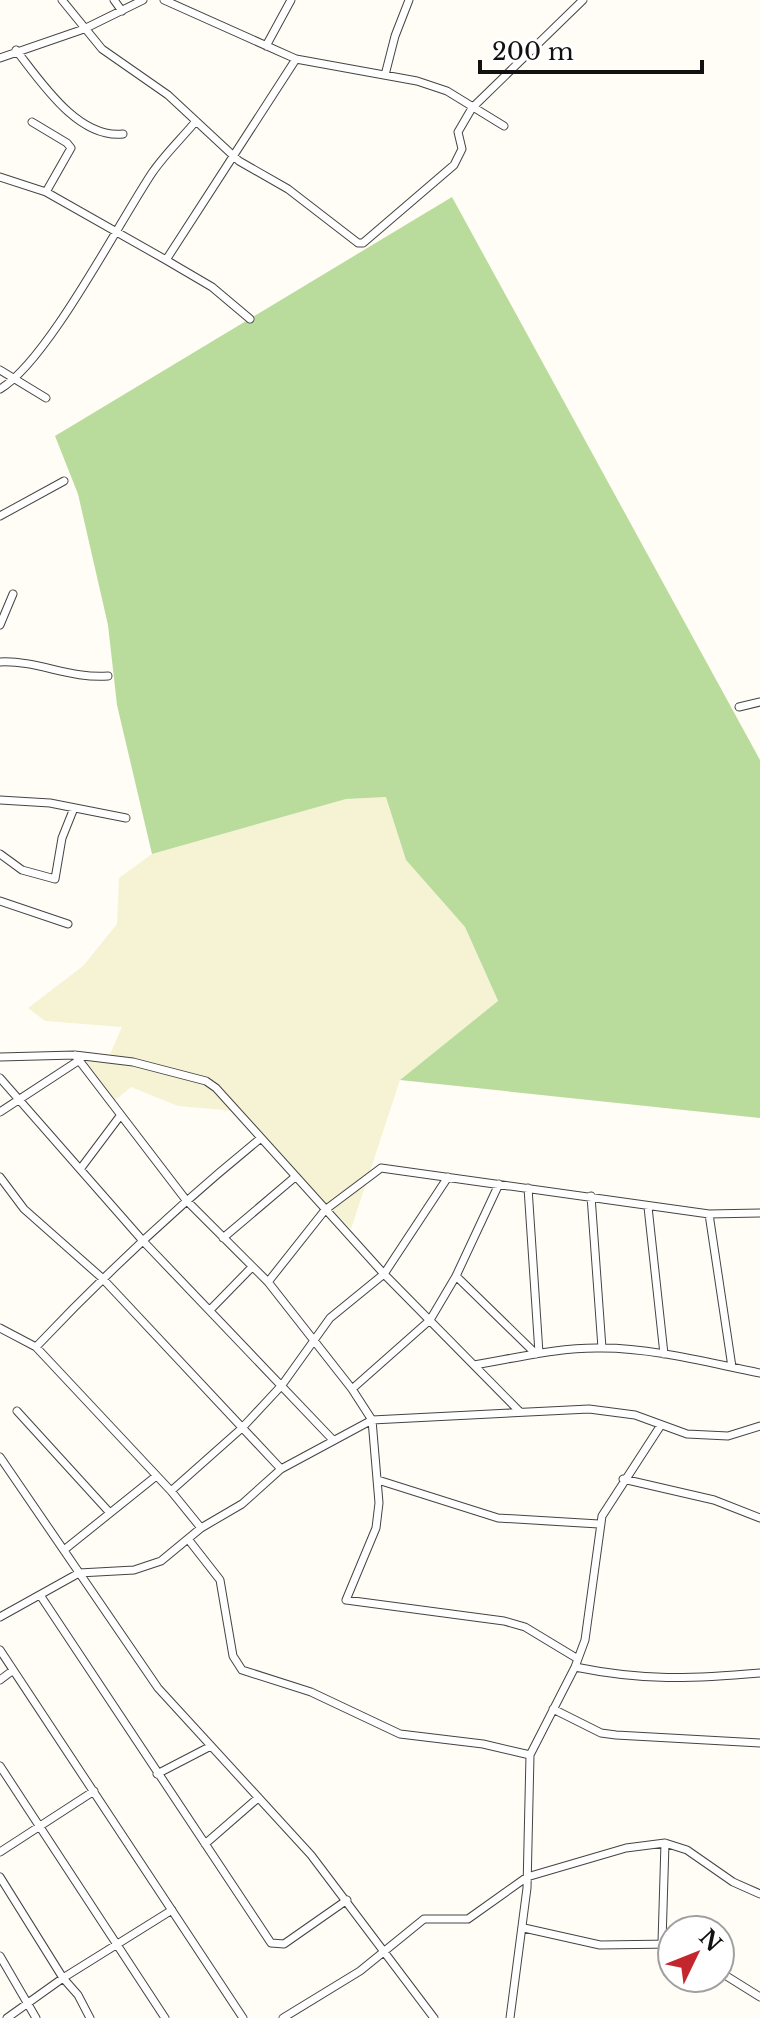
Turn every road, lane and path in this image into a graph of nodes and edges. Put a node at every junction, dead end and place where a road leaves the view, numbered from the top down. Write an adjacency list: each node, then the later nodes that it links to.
1 (62, 0): 9 (street)
2 (114, 0): 8 (street)
3 (143, 0): 8 (street)
4 (164, 0): 10 (street)
5 (291, 0): 10 (street)
6 (409, 0): 14 (street)
7 (583, 0): 15 (street)
8 (122, 11): 9 (street)
9 (84, 29): 11 (street); 16 (street)
10 (266, 46): 13 (street)
11 (16, 50): 12 (street); 19 (street)
12 (0, 58)
13 (296, 59): 14 (street); 20 (street)
14 (385, 75): 15 (street)
15 (472, 108): 18 (street); 20 (street)
16 (196, 121): 20 (street); 23 (street)
17 (32, 122): 22 (street)
18 (504, 126)
19 (123, 134)
20 (233, 155): 24 (street)
21 (0, 177): 22 (street)
22 (46, 192): 23 (street)
23 (114, 234): 24 (street); 27 (street)
24 (166, 260): 25 (street)
25 (250, 319)
26 (0, 370): 27 (street)
27 (15, 380): 28 (street); 29 (street)
28 (0, 389)
29 (46, 398)
30 (64, 481): 31 (street)
31 (0, 516)
32 (13, 594): 33 (street)
33 (0, 625)
34 (0, 662): 35 (street)
35 (108, 676)
36 (760, 702): 37 (street)
37 (739, 707)
38 (0, 800): 39 (street)
39 (74, 808): 40 (street); 41 (street)
40 (126, 818)
41 (0, 854)
42 (0, 901): 43 (street)
43 (68, 924)
44 (0, 1057): 45 (street)
45 (77, 1058): 47 (street); 49 (street); 50 (street)
46 (0, 1078): 47 (street)
47 (20, 1098): 48 (street); 51 (street)
48 (0, 1112)
49 (120, 1116): 51 (street); 58 (street)
50 (261, 1138): 53 (street); 58 (street)
51 (81, 1168): 64 (street)
52 (0, 1177): 68 (street)
53 (295, 1177): 60 (street); 63 (street)
54 (448, 1177): 55 (street); 60 (street); 66 (street)
55 (499, 1184): 56 (street); 67 (street)
56 (528, 1188): 57 (street); 76 (street)
57 (591, 1196): 59 (street); 75 (street)
58 (186, 1200): 63 (street); 64 (street)
59 (648, 1207): 62 (street); 77 (street)
60 (325, 1210): 66 (street); 69 (street)
61 (760, 1213): 62 (street)
62 (709, 1214): 79 (street)
63 (223, 1238): 65 (street)
64 (143, 1241): 68 (street); 70 (street)
65 (252, 1267): 69 (street); 70 (street)
66 (384, 1274): 71 (street); 73 (street)
67 (456, 1276): 71 (street); 76 (street)
68 (102, 1278): 74 (street); 88 (street)
69 (268, 1282): 73 (street)
70 (210, 1310): 81 (street)
71 (430, 1320): 78 (street); 82 (street)
72 (0, 1328): 74 (street)
73 (312, 1339): 81 (street); 82 (street)
74 (36, 1347): 94 (street)
75 (602, 1348): 76 (street); 77 (street)
76 (538, 1354): 78 (street)
77 (664, 1354): 79 (street)
78 (474, 1365): 84 (street)
79 (732, 1367): 80 (street)
80 (760, 1373)
81 (282, 1385): 88 (street); 91 (street)
82 (352, 1389): 85 (street)
83 (17, 1411): 98 (street)
84 (520, 1412): 85 (street); 86 (street)
85 (372, 1420): 91 (street); 96 (street)
86 (661, 1425): 89 (street); 95 (street)
87 (760, 1426): 89 (street)
88 (242, 1428): 93 (street); 97 (street)
89 (750, 1432): 90 (street)
90 (760, 1436)
91 (333, 1440): 93 (street)
92 (0, 1457): 103 (street)
93 (281, 1469): 101 (street)
94 (155, 1477): 97 (street); 98 (street)
95 (623, 1479): 99 (street); 100 (street)
96 (378, 1480): 100 (street); 108 (street)
97 (171, 1491): 101 (street)
98 (110, 1513): 103 (street)
99 (760, 1518)
100 (599, 1524): 108 (street)
101 (201, 1528): 102 (street)
102 (188, 1539): 104 (street); 115 (street)
103 (64, 1550): 104 (street)
104 (79, 1573): 105 (street); 114 (street)
105 (40, 1595): 106 (street); 117 (street)
106 (0, 1617)
107 (0, 1650): 109 (street)
108 (576, 1663): 110 (street); 112 (street)
109 (12, 1671): 111 (street); 118 (street)
110 (760, 1673)
111 (0, 1680)
112 (553, 1709): 113 (street); 115 (street)
113 (760, 1743)
114 (211, 1746): 117 (street); 119 (street)
115 (530, 1755): 125 (street)
116 (0, 1766): 120 (street)
117 (157, 1774): 122 (street)
118 (94, 1791): 120 (street); 128 (street)
119 (258, 1798): 122 (street); 127 (street)
120 (38, 1825): 123 (street); 132 (street)
121 (665, 1843): 125 (street); 126 (street); 129 (street)
122 (205, 1844): 127 (street)
123 (0, 1852)
124 (0, 1877): 135 (street)
125 (527, 1877): 130 (street); 133 (street)
126 (760, 1894)
127 (347, 1900): 133 (street)
128 (172, 1910): 132 (street); 143 (street)
129 (663, 1914)
130 (524, 1928): 131 (street); 146 (street)
131 (656, 1942)
132 (118, 1946): 135 (street); 142 (street)
133 (385, 1951): 144 (street); 145 (street)
134 (0, 1956): 138 (street)
135 (63, 1978): 138 (street); 141 (street)
136 (736, 1982): 137 (street)
137 (760, 1997)
138 (26, 2003): 139 (street); 140 (street)
139 (7, 2018)
140 (36, 2018)
141 (90, 2018)
142 (165, 2018)
143 (243, 2018)
144 (283, 2018)
145 (434, 2018)
146 (510, 2018)

